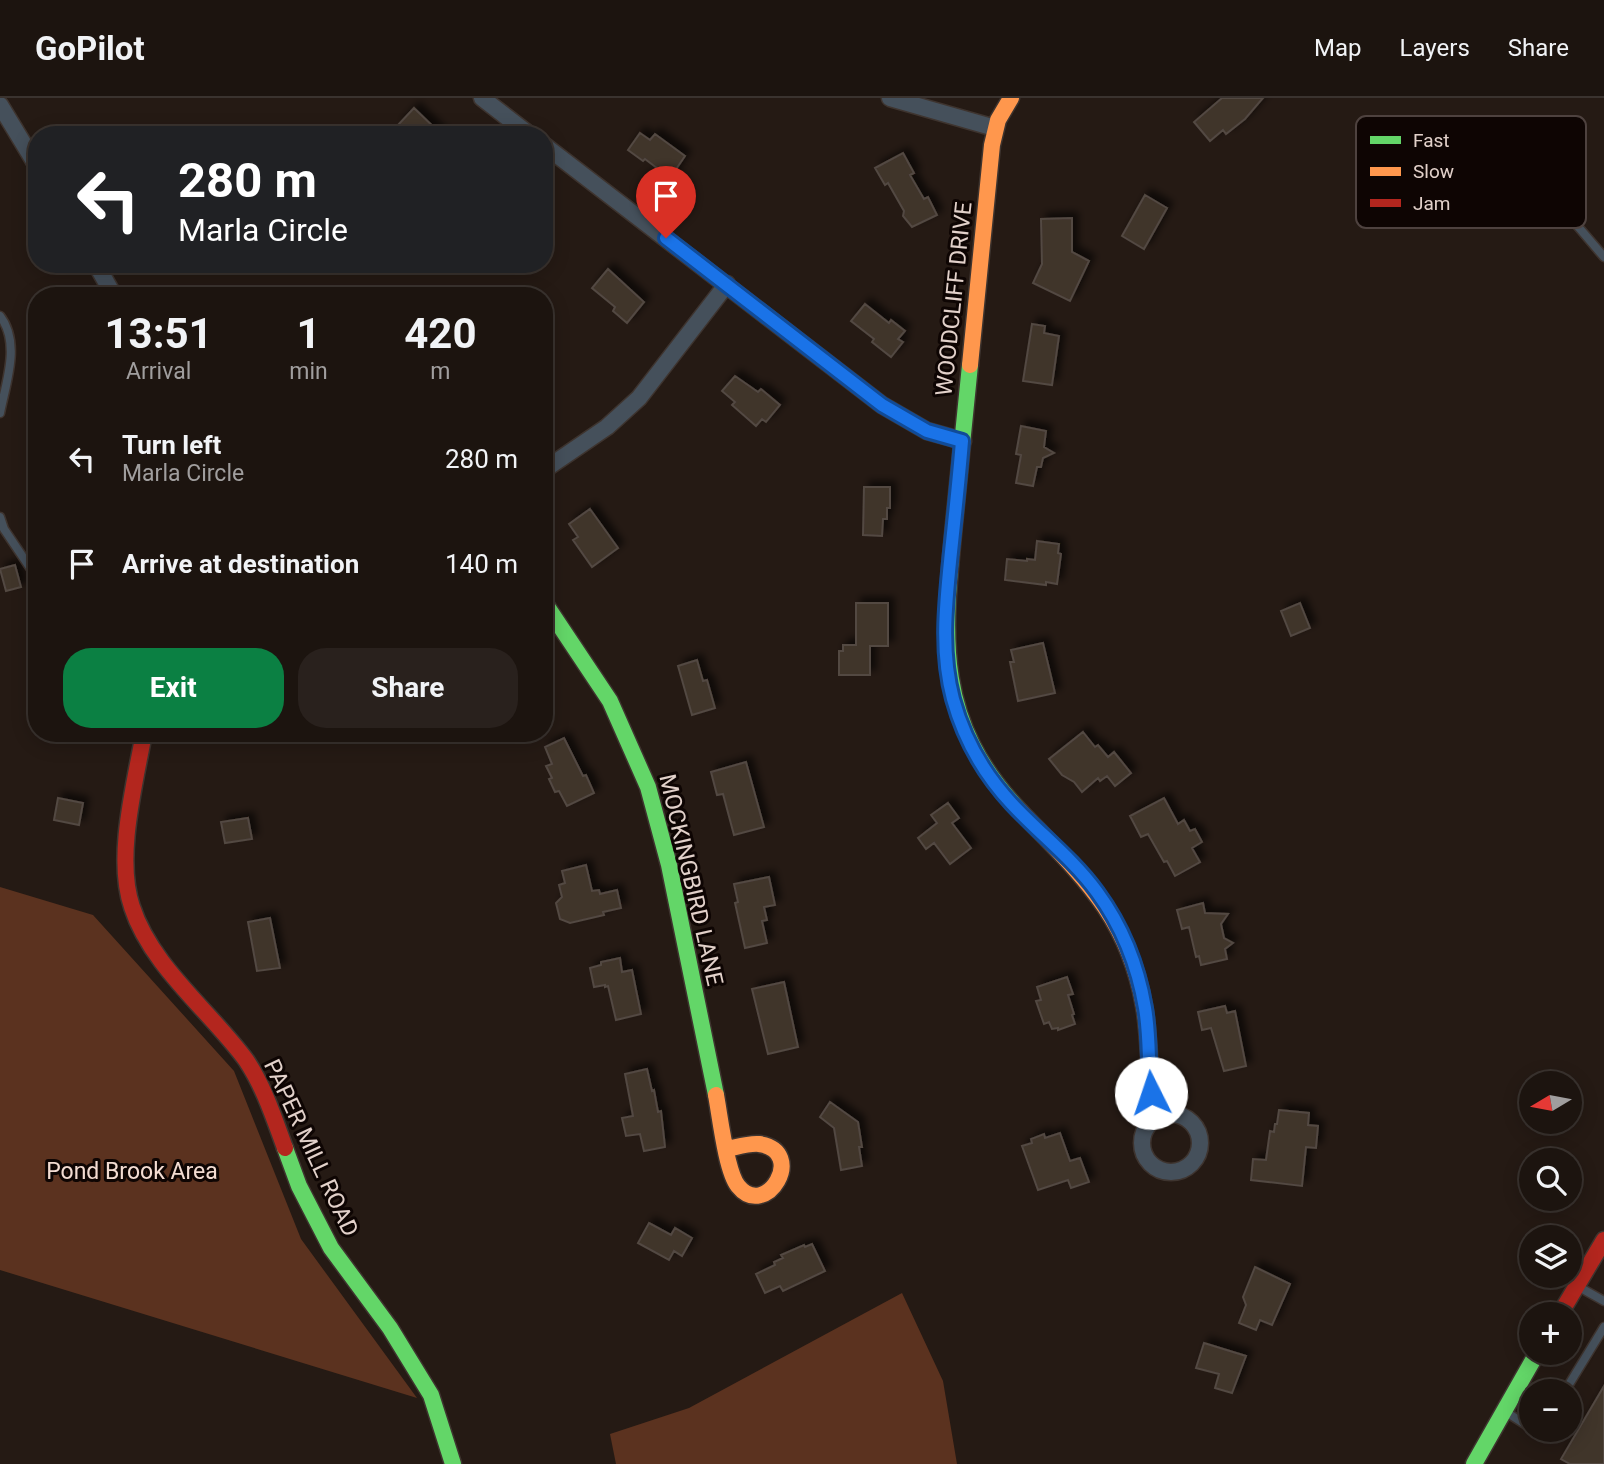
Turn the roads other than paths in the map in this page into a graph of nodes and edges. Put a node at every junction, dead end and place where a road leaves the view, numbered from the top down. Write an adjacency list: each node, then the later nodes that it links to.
1 (482, 98): 5 (street)
2 (890, 98): 6 (street)
3 (1011, 98): 6 (street, WOODCLIFF DRIVE)
4 (0, 105): 7 (street)
5 (518, 126)
6 (995, 128): 14 (street, WOODCLIFF DRIVE)
7 (28, 151)
8 (553, 152): 11 (street)
9 (1578, 228): 10 (lane)
10 (1604, 257)
11 (727, 284): 14 (street); 15 (street)
12 (0, 316): 13 (lane)
13 (0, 413)
14 (962, 441): 20 (street, WOODCLIFF DRIVE)
15 (553, 464)
16 (0, 517): 17 (lane)
17 (28, 565)
18 (553, 616): 21 (street, MOCKINGBIRD LANE)
19 (142, 742): 31 (street, PAPER MILL ROAD)
20 (1157, 1118)
21 (727, 1149)
22 (1604, 1240): 23 (street)
23 (1582, 1277)
24 (1581, 1288): 25 (lane)
25 (1604, 1301)
26 (1603, 1332): 28 (lane)
27 (1530, 1365): 29 (street)
28 (1572, 1379)
29 (1503, 1410): 30 (lane); 32 (street)
30 (1519, 1420)
31 (453, 1464)
32 (1474, 1464)

